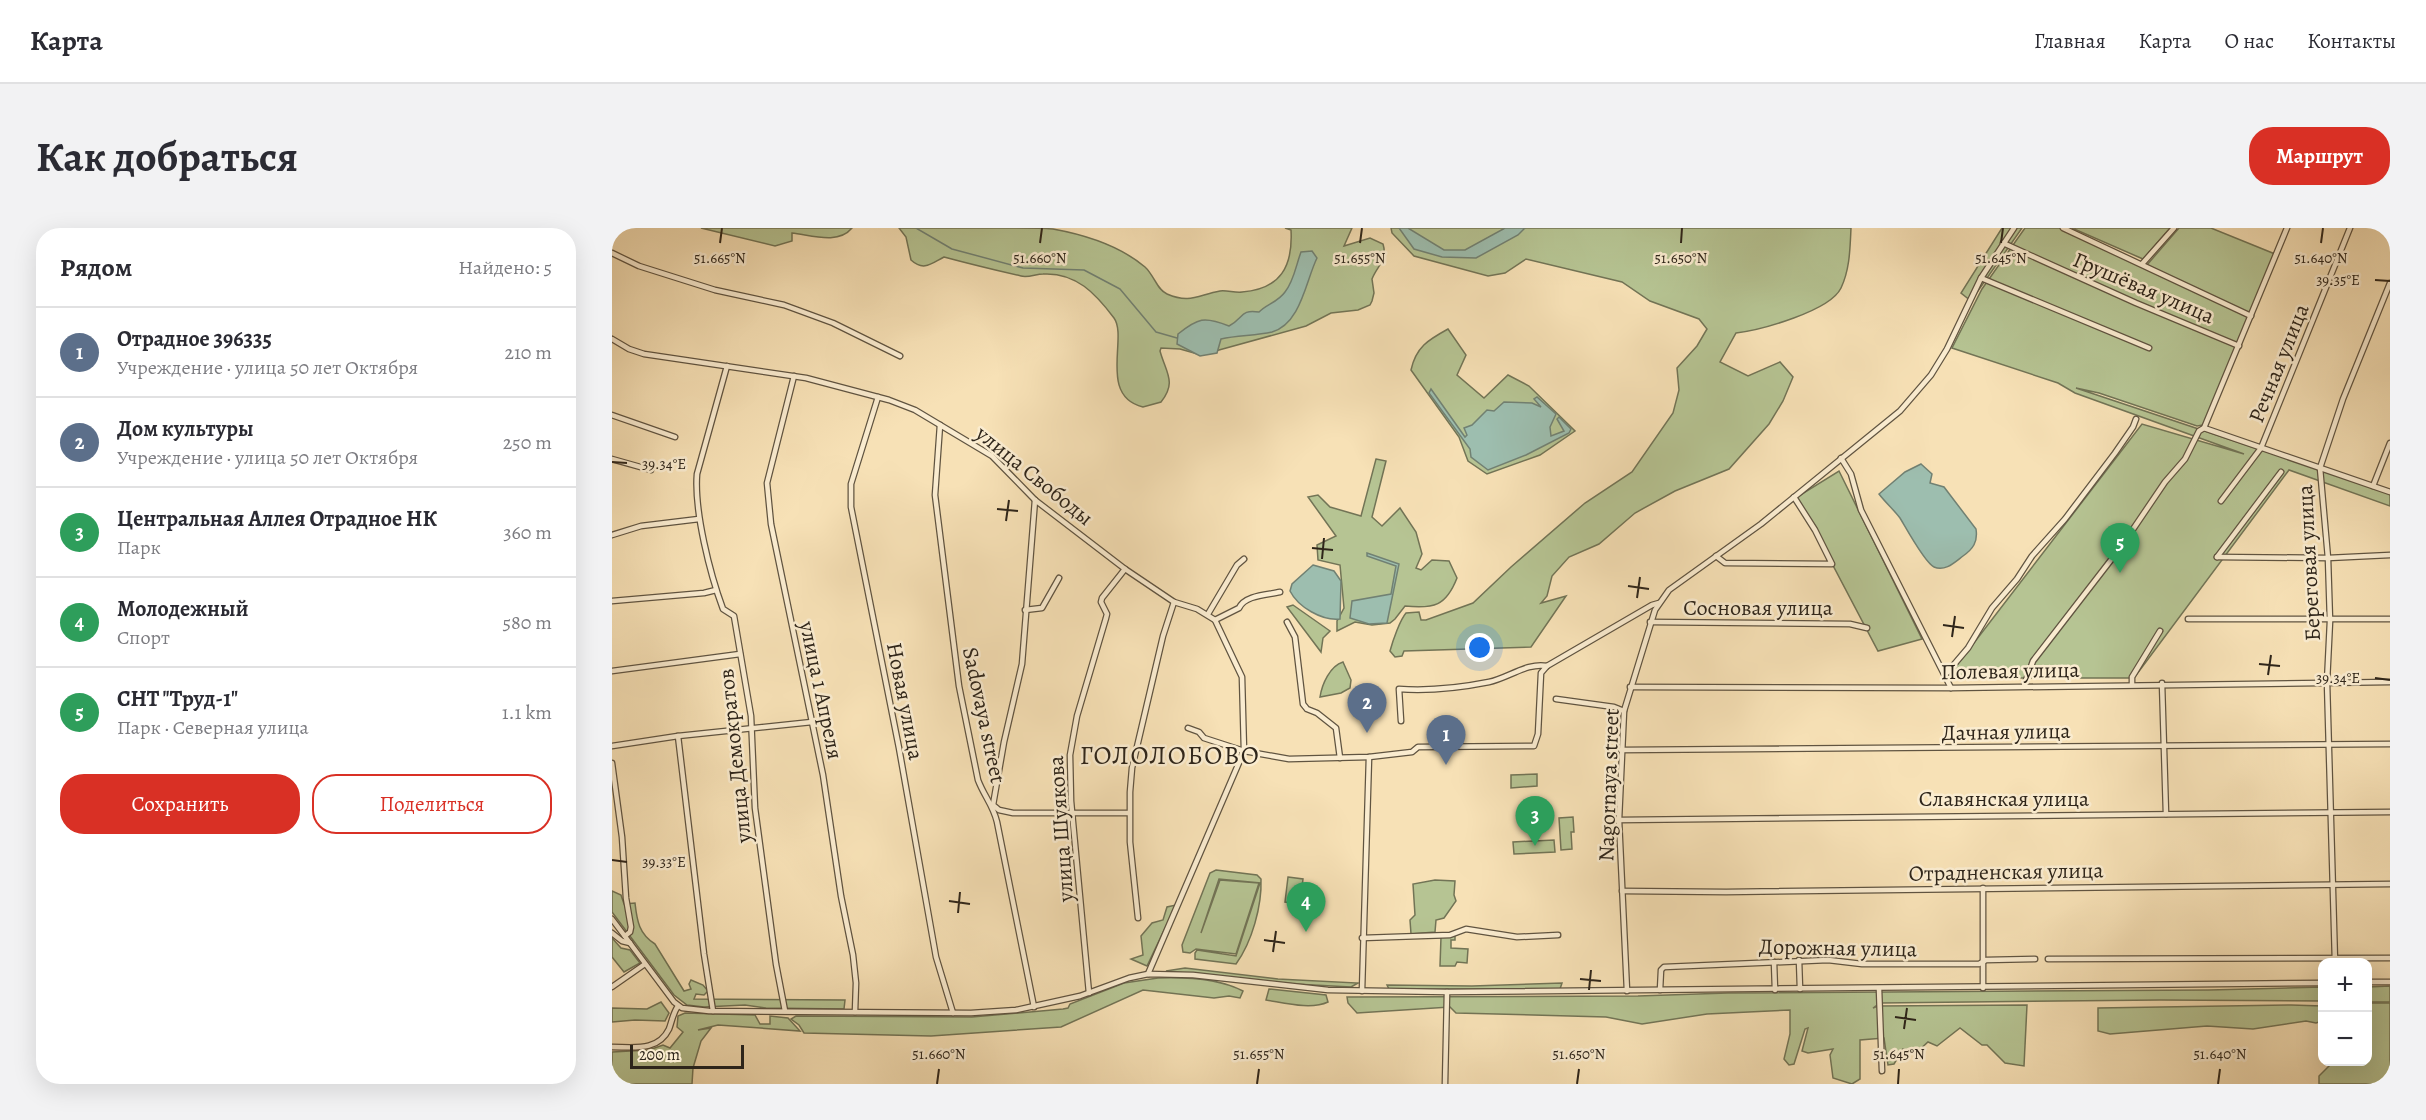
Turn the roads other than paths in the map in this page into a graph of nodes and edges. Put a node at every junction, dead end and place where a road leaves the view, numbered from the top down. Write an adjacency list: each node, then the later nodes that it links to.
1 (2014, 228): 6 (street, Nagornaya street)
2 (2063, 228): 8 (street)
3 (2174, 228): 8 (street)
4 (2287, 228): 11 (street)
5 (2350, 228): 25 (street, Речная улица)
6 (2003, 243): 9 (street, Nagornaya street); 13 (street, Грушёвая улица)
7 (612, 253): 15 (street)
8 (2142, 264): 11 (street)
9 (1981, 278): 14 (street); 26 (street, Nagornaya street)
10 (2390, 282): 28 (street, Береговая улица)
11 (2252, 316): 13 (street)
12 (612, 339): 16 (street, улица Свободы)
13 (2239, 346): 22 (street)
14 (2148, 348)
15 (900, 356)
16 (727, 366): 17 (street, улица Свободы); 36 (street, улица Демократов)
17 (794, 376): 18 (street, улица Свободы); 73 (street, улица 1 Апреля)
18 (878, 397): 21 (street, улица Свободы); 133 (street, Новая улица)
19 (612, 415): 23 (street)
20 (2136, 419): 62 (street)
21 (940, 424): 34 (street, улица Свободы); 86 (street, Sadovaya street)
22 (2204, 428): 25 (street); 67 (street)
23 (675, 437)
24 (2390, 443): 31 (street)
25 (2261, 448): 28 (street); 35 (street, Речная улица)
26 (1840, 458): 33 (street, Nagornaya street); 62 (street)
27 (612, 459): 29 (street)
28 (2320, 468): 31 (street); 40 (street, Береговая улица)
29 (651, 470)
30 (2281, 472): 40 (street)
31 (2373, 486): 32 (street)
32 (2390, 492)
33 (1794, 497): 39 (street, Nagornaya street); 39 (street)
34 (1035, 500): 42 (street, улица Свободы); 49 (street)
35 (2221, 501)
36 (699, 519): 37 (street); 44 (street, улица Демократов)
37 (612, 535)
38 (2390, 555): 40 (street)
39 (1716, 556): 48 (street, Nagornaya street)
40 (2328, 558): 54 (street, Береговая улица)
41 (1244, 559): 50 (street)
42 (1125, 569): 47 (street, улица Свободы); 89 (street, улица Шуякова)
43 (1059, 578): 49 (street)
44 (716, 590): 46 (street); 59 (street, улица Демократов)
45 (1280, 592): 53 (street)
46 (612, 600)
47 (1174, 602): 50 (street, улица Свободы); 90 (street)
48 (1659, 603): 56 (street, Nagornaya street); 60 (street)
49 (1025, 610): 86 (street)
50 (1208, 614): 53 (street)
51 (2390, 619): 54 (street)
52 (2188, 620): 54 (street)
53 (1215, 621): 82 (street)
54 (2330, 621): 63 (street, Береговая улица)
55 (1287, 622): 84 (street)
56 (1650, 622): 57 (street, Сосновая улица); 68 (street, Nagornaya street)
57 (1867, 628)
58 (2160, 631): 65 (street)
59 (740, 654): 61 (street); 75 (street, улица Демократов)
60 (1547, 666): 72 (street); 83 (street)
61 (612, 671)
62 (1945, 675): 69 (street)
63 (2327, 682): 64 (street, Полевая улица); 66 (street, Полевая улица); 78 (street, Береговая улица)
64 (2390, 682)
65 (2132, 684): 66 (street, Полевая улица); 67 (street, Полевая улица)
66 (2162, 684): 80 (street)
67 (2024, 686): 69 (street, Полевая улица)
68 (1630, 687): 69 (street, Полевая улица); 71 (street, Nagornaya street)
69 (1951, 688)
70 (1556, 699): 71 (street)
71 (1624, 711): 81 (street, Nagornaya street)
72 (1401, 721)
73 (812, 722): 75 (street); 132 (street, улица 1 Апреля)
74 (1188, 728): 82 (street)
75 (751, 729): 76 (street); 131 (street, улица Демократов)
76 (678, 736): 79 (street); 130 (street)
77 (2390, 744): 78 (street, Дачная улица)
78 (2330, 745): 80 (street, Дачная улица); 87 (street, Береговая улица)
79 (612, 746)
80 (2164, 747): 81 (street, Дачная улица); 91 (street)
81 (1622, 750): 92 (street, Nagornaya street)
82 (1244, 751): 84 (street); 114 (street)
83 (1369, 757): 84 (street); 102 (street)
84 (1340, 758)
85 (612, 763): 101 (street)
86 (993, 806): 89 (street); 129 (street, Sadovaya street)
87 (2331, 812): 88 (street, Славянская улица); 91 (street, Славянская улица); 93 (street, Береговая улица)
88 (2390, 812)
89 (1072, 813): 90 (street); 127 (street, улица Шуякова)
90 (1130, 813): 97 (street)
91 (2166, 814): 92 (street, Славянская улица)
92 (1619, 820): 96 (street, Nagornaya street)
93 (2333, 884): 94 (street, Отрадненская улица); 95 (street, Отрадненская улица); 104 (street, Береговая улица)
94 (2390, 884)
95 (1983, 888): 96 (street, Отрадненская улица); 112 (street)
96 (1622, 891): 125 (street, Nagornaya street)
97 (1138, 918)
98 (612, 919): 101 (street)
99 (612, 933): 103 (street)
100 (1558, 935): 102 (street)
101 (625, 936): 103 (street)
102 (1362, 938): 124 (street)
103 (630, 943): 113 (street)
104 (2335, 958)
105 (2390, 958): 108 (street)
106 (2035, 959): 112 (street, Дорожная улица)
107 (2048, 959): 110 (street)
108 (2372, 959)
109 (1799, 960): 111 (street, Дорожная улица); 112 (street, Дорожная улица); 120 (street)
110 (2318, 960)
111 (1774, 962): 122 (street, Дорожная улица); 123 (street)
112 (1982, 962): 119 (street)
113 (645, 963): 118 (street); 128 (street)
114 (1148, 974): 124 (street); 127 (street)
115 (2372, 982): 116 (street)
116 (2390, 982)
117 (2318, 983): 119 (street)
118 (612, 987)
119 (1983, 988): 121 (street)
120 (1800, 989): 121 (street); 123 (street)
121 (1879, 989): 135 (street)
122 (1660, 990): 123 (street); 125 (street)
123 (1775, 990)
124 (1362, 991): 126 (street)
125 (1627, 991): 126 (street)
126 (1447, 992): 136 (street)
127 (1089, 993): 129 (street)
128 (678, 1006): 130 (street); 134 (street)
129 (1034, 1007): 133 (street)
130 (713, 1011): 131 (street)
131 (785, 1011): 132 (street)
132 (855, 1012): 133 (street)
133 (953, 1013)
134 (612, 1047)
135 (1882, 1071)
136 (1445, 1084)

